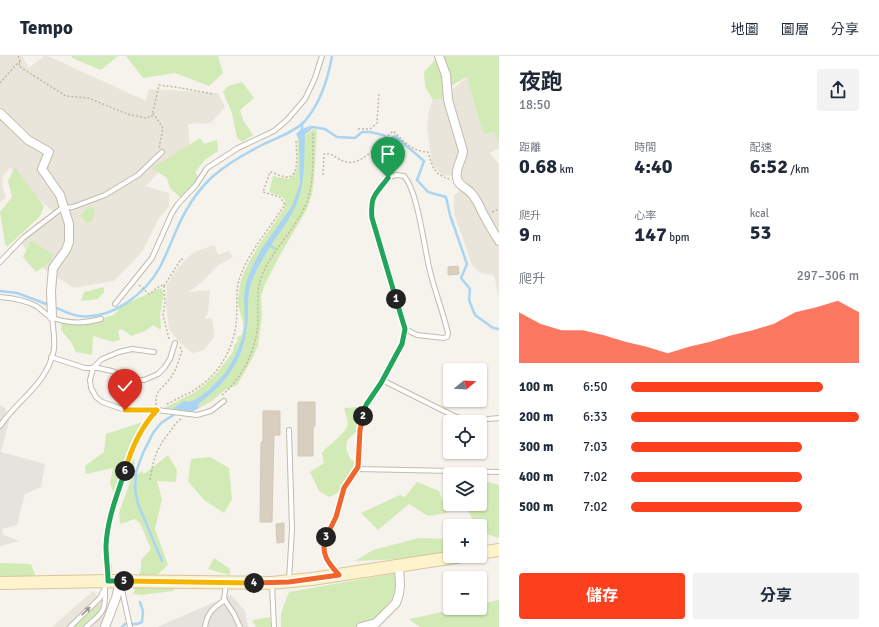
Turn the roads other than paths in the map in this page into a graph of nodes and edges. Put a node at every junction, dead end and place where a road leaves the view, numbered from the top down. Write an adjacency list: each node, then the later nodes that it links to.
1 (322, 56): 9 (lane)
2 (439, 56): 6 (street)
3 (0, 113): 5 (street)
4 (161, 153): 5 (lane)
5 (65, 208): 7 (lane); 10 (street)
6 (499, 241)
7 (0, 262)
8 (0, 297): 10 (lane)
9 (115, 304)
10 (52, 315): 11 (lane); 15 (lane)
11 (101, 319)
12 (405, 329): 12 (lane); 17 (lane)
13 (175, 343): 16 (lane)
14 (154, 352): 16 (lane)
15 (51, 358): 16 (lane); 20 (lane)
16 (93, 368): 18 (lane)
17 (382, 380): 19 (lane); 23 (lane)
18 (224, 401)
19 (499, 418)
20 (0, 426)
21 (289, 430): 32 (lane)
22 (139, 436): 35 (lane)
23 (357, 469): 24 (lane); 29 (lane)
24 (499, 472)
25 (499, 550): 26 (main road)
26 (487, 552)
27 (443, 559): 28 (main road)
28 (399, 566): 29 (main road); 44 (street)
29 (339, 575): 32 (main road)
30 (120, 581): 31 (main road); 35 (main road); 39 (street); 40 (lane)
31 (226, 582): 34 (main road); 36 (lane)
32 (289, 582): 34 (main road)
33 (0, 583): 35 (main road)
34 (271, 583): 43 (lane)
35 (106, 585): 37 (lane, one-way to 35); 38 (lane)
36 (225, 600): 41 (lane); 42 (lane)
37 (70, 627)
38 (86, 627)
39 (105, 627)
40 (130, 627)
41 (205, 627)
42 (240, 627)
43 (274, 627)
44 (361, 627)

